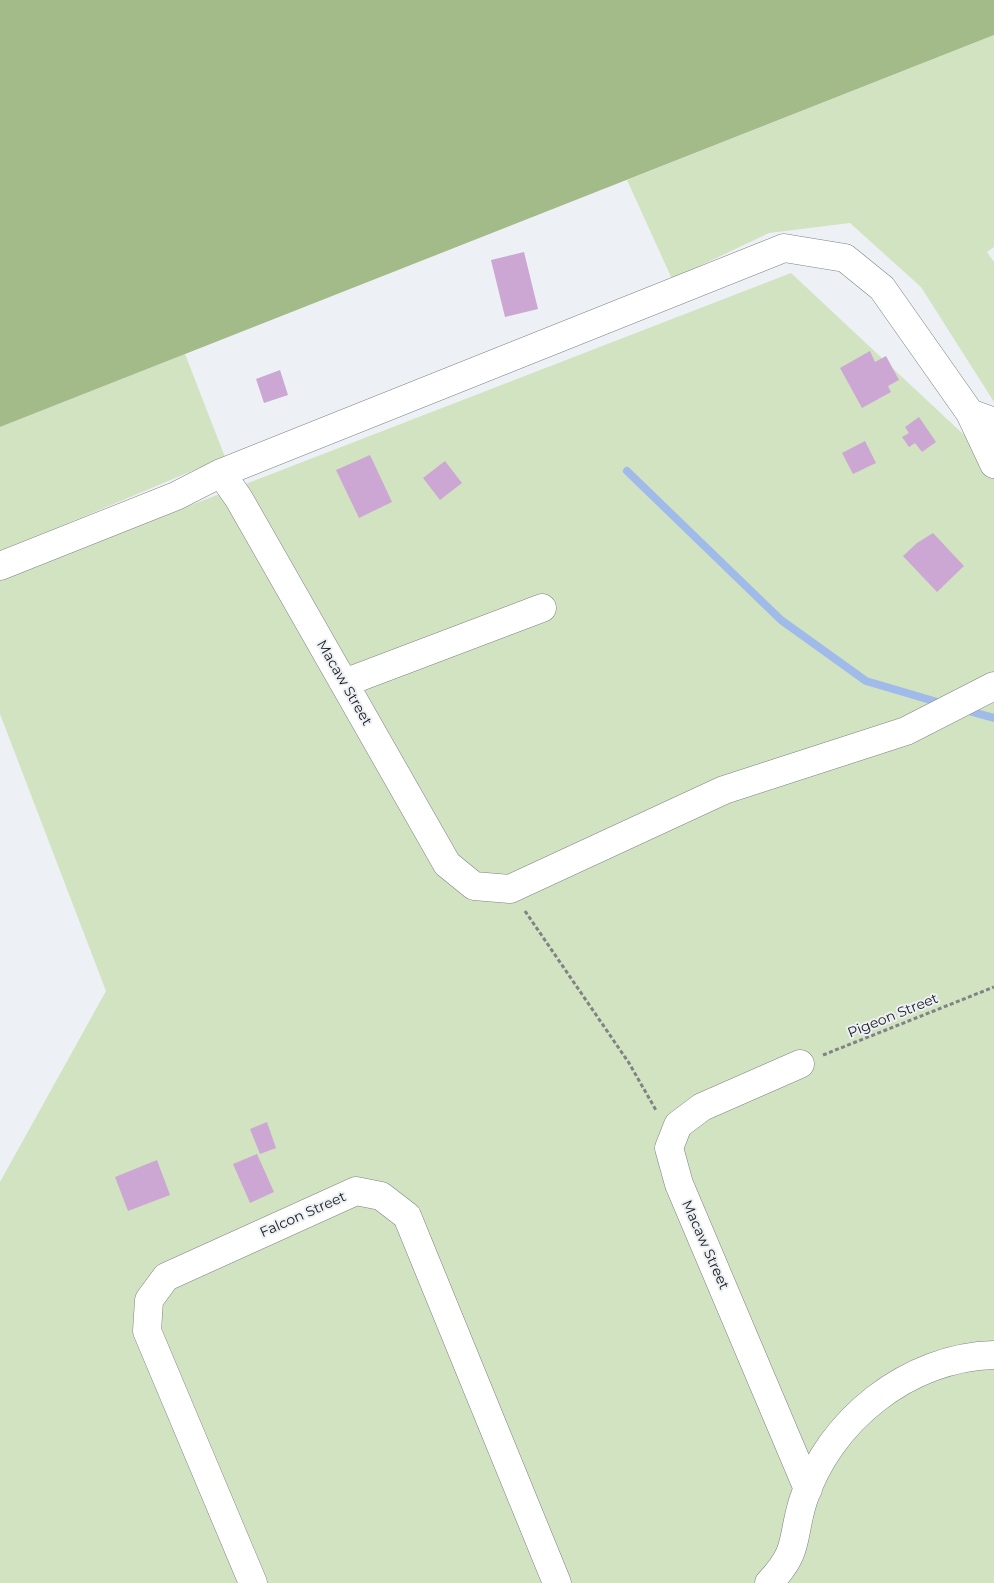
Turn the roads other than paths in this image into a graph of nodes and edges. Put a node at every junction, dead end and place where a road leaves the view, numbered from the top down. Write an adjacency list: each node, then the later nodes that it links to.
1 (982, 418): 2 (street); 3 (street)
2 (994, 464)
3 (221, 473): 4 (street); 6 (street, Macaw Street)
4 (0, 566)
5 (542, 608): 6 (street)
6 (344, 683): 7 (street, Macaw Street)
7 (994, 686)
8 (800, 1064): 10 (street, Macaw Street)
9 (994, 1355): 10 (street)
10 (808, 1489): 11 (street)
11 (784, 1577)
12 (253, 1583): 13 (street, Falcon Street)
13 (558, 1583)

